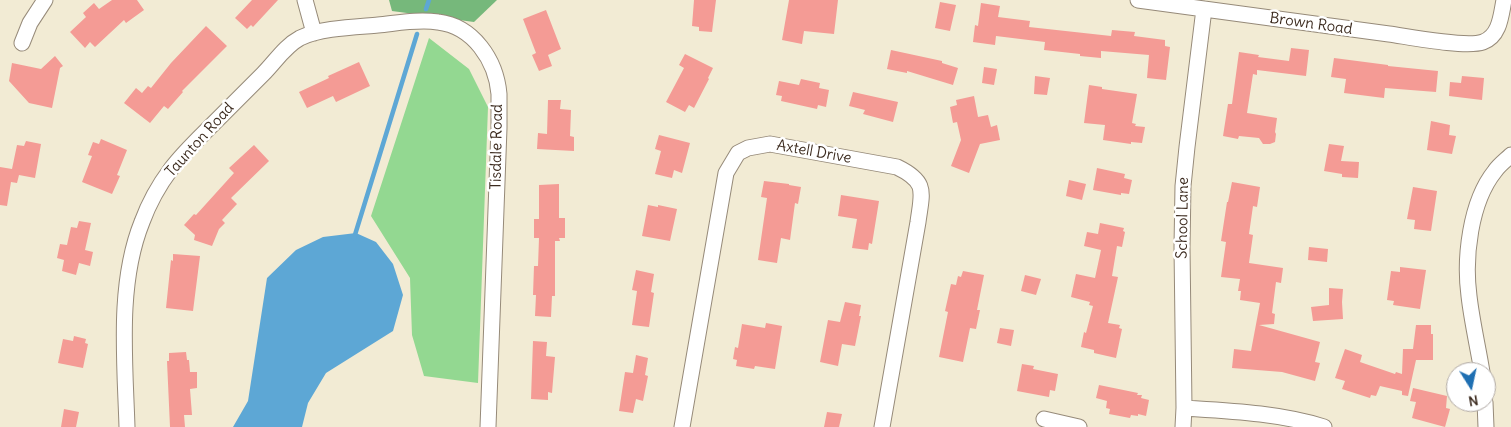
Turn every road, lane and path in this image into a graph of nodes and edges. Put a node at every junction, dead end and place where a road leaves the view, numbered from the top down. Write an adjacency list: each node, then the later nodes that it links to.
1 (45, 0): 7 (street)
2 (305, 0): 6 (street)
3 (1138, 0): 5 (street, Brown Road)
4 (1504, 0): 5 (street, Brown Road)
5 (1204, 9): 10 (street, School Lane)
6 (314, 33): 13 (street, Taunton Road); 14 (street, Tisdale Road)
7 (22, 43)
8 (1511, 155): 9 (street)
9 (1480, 362)
10 (1184, 408): 18 (street, School Lane); 19 (street)
11 (1485, 412): 20 (street)
12 (1044, 419): 17 (street)
13 (127, 427)
14 (488, 427)
15 (682, 427): 16 (street, Axtell Drive)
16 (882, 427)
17 (1079, 427)
18 (1183, 427)
19 (1324, 427)
20 (1486, 427)

